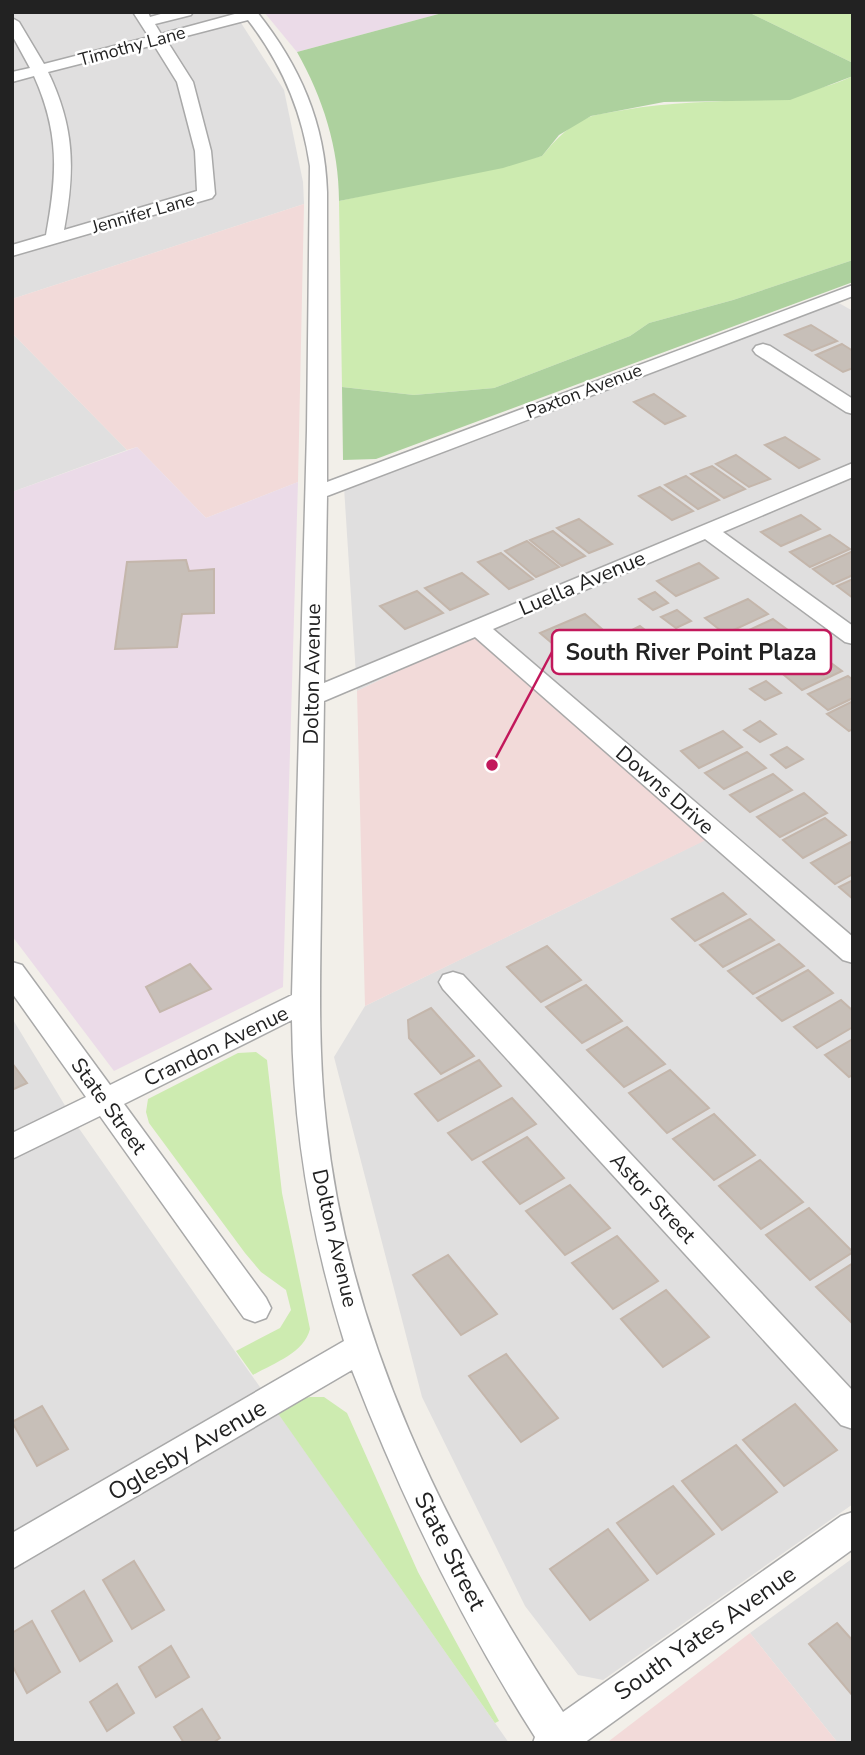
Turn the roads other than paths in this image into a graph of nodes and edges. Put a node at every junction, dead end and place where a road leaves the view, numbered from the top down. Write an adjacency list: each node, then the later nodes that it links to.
1 (186, 12): 3 (street)
2 (250, 14): 5 (street, Timothy Lane); 14 (street, Dolton Avenue)
3 (144, 17): 5 (street, Jennifer Lane)
4 (12, 22): 6 (street)
5 (158, 38): 6 (street, Timothy Lane); 8 (street, Jennifer Lane)
6 (41, 70): 7 (street, Timothy Lane); 8 (street)
7 (12, 78)
8 (54, 239): 9 (street, Jennifer Lane)
9 (12, 251)
10 (853, 290): 14 (street, Paxton Avenue)
11 (763, 350): 12 (street)
12 (853, 408)
13 (853, 469): 15 (street, Luella Avenue)
14 (316, 493): 18 (street, Dolton Avenue)
15 (708, 531): 16 (street, Luella Avenue); 17 (street)
16 (477, 627): 18 (street, Luella Avenue); 19 (street, Downs Drive)
17 (853, 637)
18 (312, 696): 22 (street, Dolton Avenue)
19 (853, 953)
20 (12, 971): 23 (street, State Street)
21 (453, 982): 27 (street, Astor Street)
22 (307, 1000): 23 (street, Crandon Avenue); 26 (street, Dolton Avenue)
23 (105, 1100): 24 (street, Crandon Avenue); 25 (street, State Street)
24 (12, 1147)
25 (255, 1308)
26 (362, 1347): 29 (street, Oglesby Avenue); 30 (street, State Street)
27 (853, 1413)
28 (853, 1528): 30 (street, South Yates Avenue)
29 (12, 1552)
30 (557, 1741)

